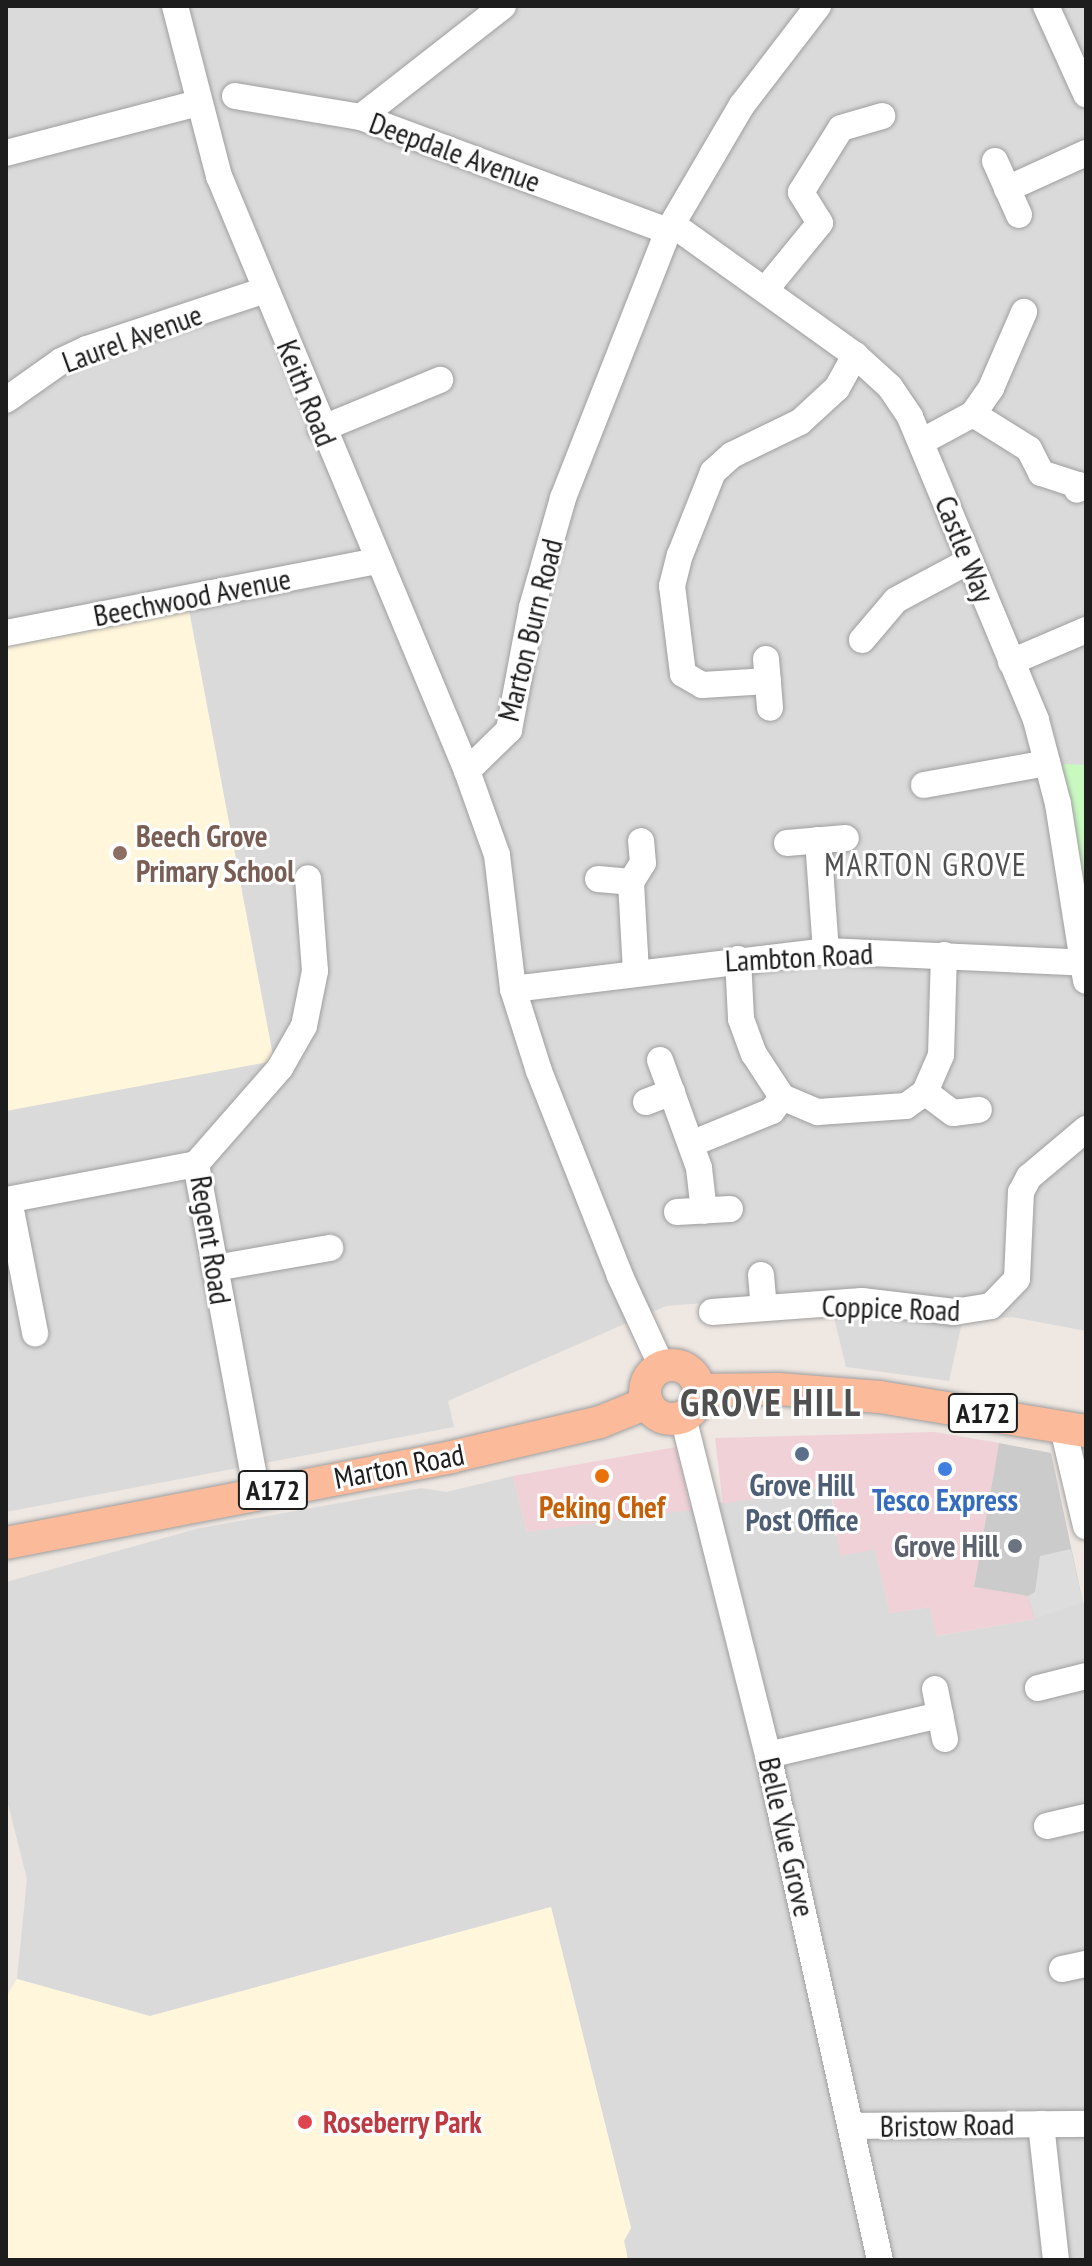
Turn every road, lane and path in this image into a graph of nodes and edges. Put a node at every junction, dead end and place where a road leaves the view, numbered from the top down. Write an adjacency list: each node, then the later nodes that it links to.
1 (175, 6): 7 (street, Keith Road)
2 (503, 6): 9 (street)
3 (818, 6): 15 (street, Marton Burn Road)
4 (1046, 6): 5 (street)
5 (1086, 94)
6 (235, 96): 9 (street, Deepdale Avenue)
7 (198, 103): 10 (street); 17 (street, Keith Road)
8 (882, 116): 16 (street)
9 (361, 117): 15 (street, Deepdale Avenue)
10 (6, 153)
11 (1086, 153): 13 (street)
12 (995, 161): 13 (street)
13 (1007, 189): 14 (street)
14 (1019, 215)
15 (670, 227): 16 (street, Castle Way); 34 (street, Marton Burn Road)
16 (766, 289): 19 (street, Castle Way)
17 (265, 290): 21 (street, Laurel Avenue); 23 (street, Keith Road)
18 (1024, 312): 22 (street)
19 (855, 355): 24 (street, Castle Way); 32 (street)
20 (440, 380): 23 (street)
21 (6, 400)
22 (973, 414): 24 (street); 25 (street)
23 (321, 429): 26 (street, Keith Road)
24 (921, 442): 27 (street, Castle Way)
25 (1077, 490)
26 (377, 561): 29 (street, Beechwood Avenue); 34 (street, Keith Road)
27 (969, 561): 30 (street); 31 (street, Castle Way)
28 (1086, 630): 31 (street)
29 (6, 633)
30 (862, 640)
31 (1011, 662): 33 (street, Castle Way)
32 (770, 708)
33 (1047, 763): 35 (street); 46 (street, Castle Way)
34 (467, 771): 48 (street)
35 (924, 785)
36 (846, 838): 37 (street)
37 (818, 840): 39 (street); 43 (street)
38 (641, 841): 42 (street)
39 (787, 843)
40 (308, 878): 57 (street, Regent Road)
41 (598, 879): 42 (street)
42 (631, 882): 47 (street)
43 (826, 951): 44 (street, Lambton Road); 45 (street, Lambton Road)
44 (944, 955): 46 (street, Lambton Road); 51 (street)
45 (738, 959): 47 (street, Lambton Road); 52 (street)
46 (1084, 969)
47 (636, 972): 48 (street, Lambton Road)
48 (513, 989): 66 (street)
49 (660, 1060): 50 (street)
50 (672, 1092): 53 (street); 56 (street)
51 (925, 1092): 52 (street); 54 (street)
52 (782, 1097): 56 (street)
53 (646, 1102)
54 (979, 1110)
55 (1082, 1143): 63 (street, Coppice Road)
56 (691, 1144): 59 (street)
57 (196, 1164): 58 (street); 61 (street, Regent Road)
58 (8, 1200): 65 (street)
59 (677, 1212)
60 (330, 1248): 61 (street)
61 (215, 1268): 70 (street, Regent Road)
62 (761, 1275): 63 (street)
63 (764, 1308): 64 (street, Coppice Road)
64 (712, 1312)
65 (35, 1333)
66 (662, 1367): 67 (main road); 68 (main road)
67 (647, 1403): 68 (main road); 70 (main road, Marton Road / A172)
68 (691, 1404): 69 (main road, A172); 76 (street, Belle Vue Grove)
69 (1075, 1430): 71 (street)
70 (257, 1493): 72 (main road, Marton Road / A172)
71 (1086, 1526)
72 (6, 1543)
73 (1086, 1676): 74 (street)
74 (1038, 1688)
75 (935, 1689): 76 (street)
76 (768, 1755): 81 (street, Belle Vue Grove)
77 (1086, 1817): 78 (street)
78 (1047, 1826)
79 (1041, 2124): 80 (street, Bristow Road); 81 (street, Bristow Road); 83 (street)
80 (1086, 2124)
81 (853, 2126): 82 (street, Belle Vue Grove)
82 (880, 2260)
83 (1056, 2260)

